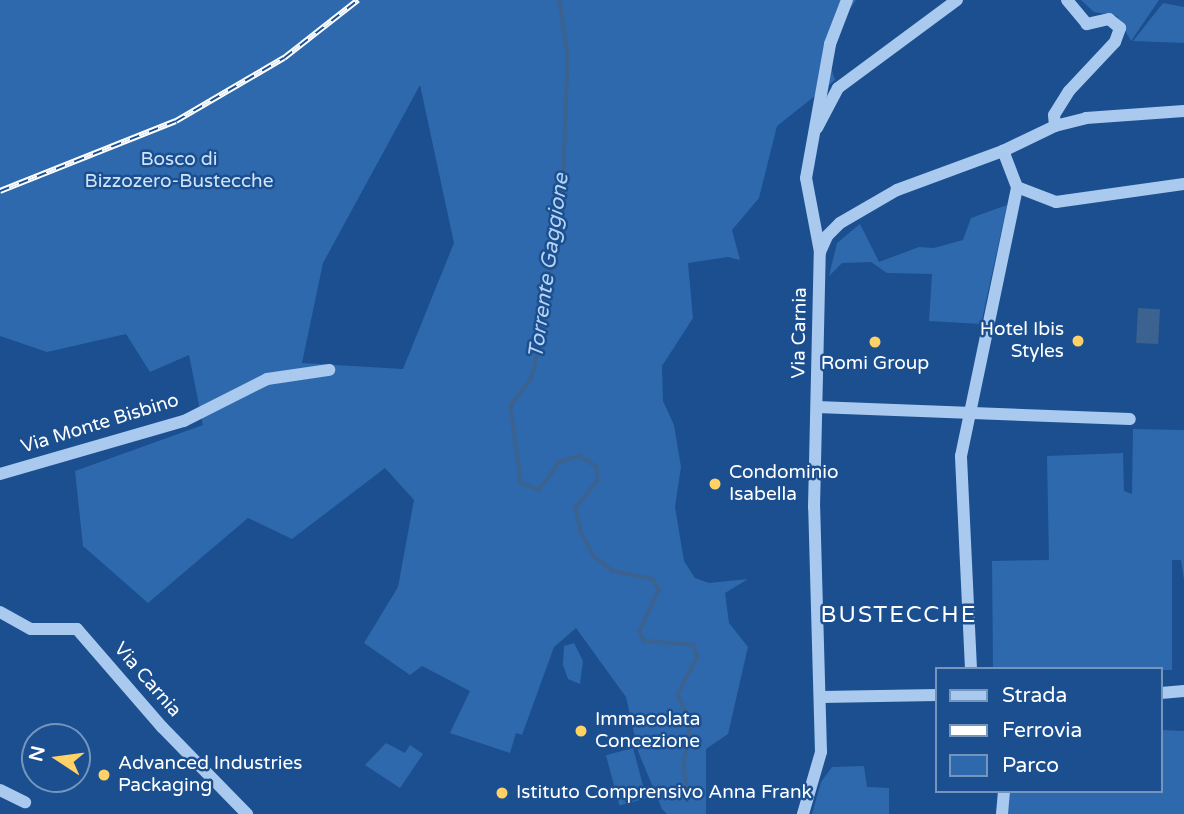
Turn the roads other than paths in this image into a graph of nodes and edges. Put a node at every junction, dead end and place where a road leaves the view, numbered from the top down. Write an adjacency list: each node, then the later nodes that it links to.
1 (847, 0): 6 (street, Via Carnia)
2 (957, 0): 6 (street)
3 (1067, 0): 5 (street)
4 (1184, 111): 5 (street)
5 (1055, 126): 7 (street)
6 (810, 141): 10 (street, Via Carnia)
7 (1003, 151): 9 (street); 10 (street)
8 (1184, 184): 9 (street)
9 (1017, 187): 13 (street)
10 (820, 252): 12 (street, Via Carnia)
11 (329, 370): 15 (street, Via Monte Bisbino)
12 (817, 407): 13 (street); 21 (street, Via Carnia)
13 (969, 413): 14 (street); 17 (street)
14 (1130, 419)
15 (0, 474)
16 (0, 612): 25 (street, Via Carnia)
17 (971, 667)
18 (1184, 691): 19 (street)
19 (1163, 693)
20 (936, 695): 21 (street)
21 (821, 697): 26 (street, Via Carnia)
22 (0, 790): 24 (street)
23 (1004, 793): 27 (street)
24 (25, 802)
25 (247, 814)
26 (803, 814)
27 (1002, 814)

